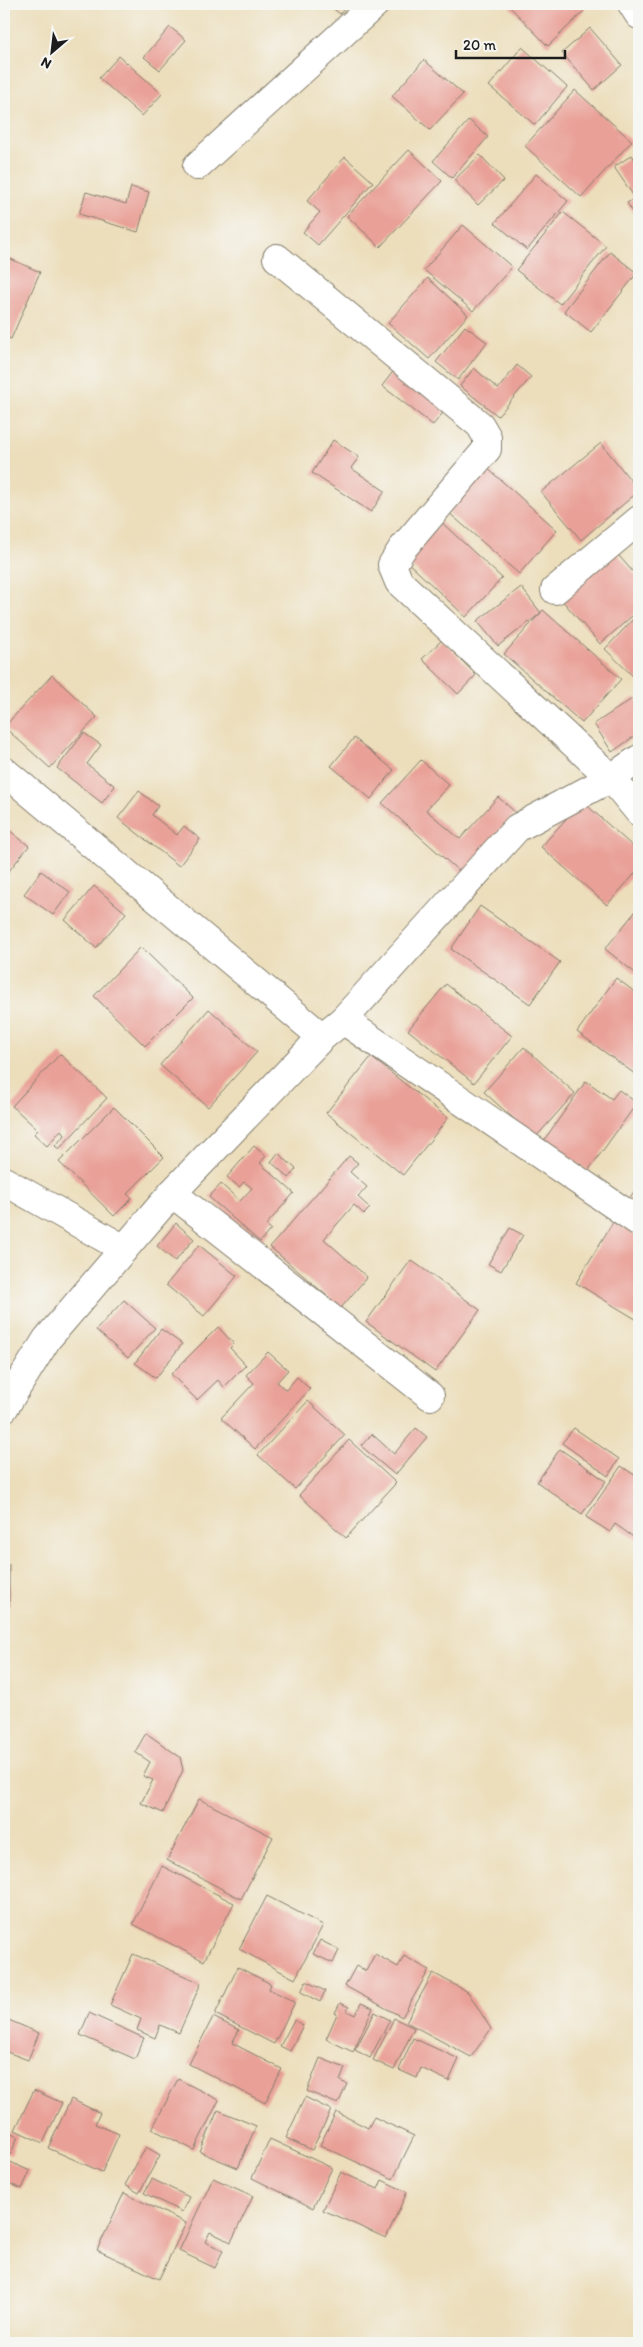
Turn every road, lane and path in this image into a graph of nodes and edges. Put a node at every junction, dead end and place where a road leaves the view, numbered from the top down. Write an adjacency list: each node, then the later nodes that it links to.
1 (375, 4): 4 (street)
2 (632, 4): 3 (street)
3 (639, 15)
4 (197, 166)
5 (277, 258): 10 (street)
6 (639, 520): 7 (street)
7 (555, 590)
8 (639, 759): 10 (street)
9 (4, 771): 13 (street)
10 (610, 778): 11 (street); 12 (street)
11 (639, 812)
12 (343, 1020): 13 (street); 16 (street)
13 (322, 1038): 15 (street)
14 (4, 1180): 17 (street)
15 (172, 1194): 17 (street); 18 (street)
16 (639, 1222)
17 (124, 1249): 19 (street)
18 (430, 1396)
19 (4, 1408)

